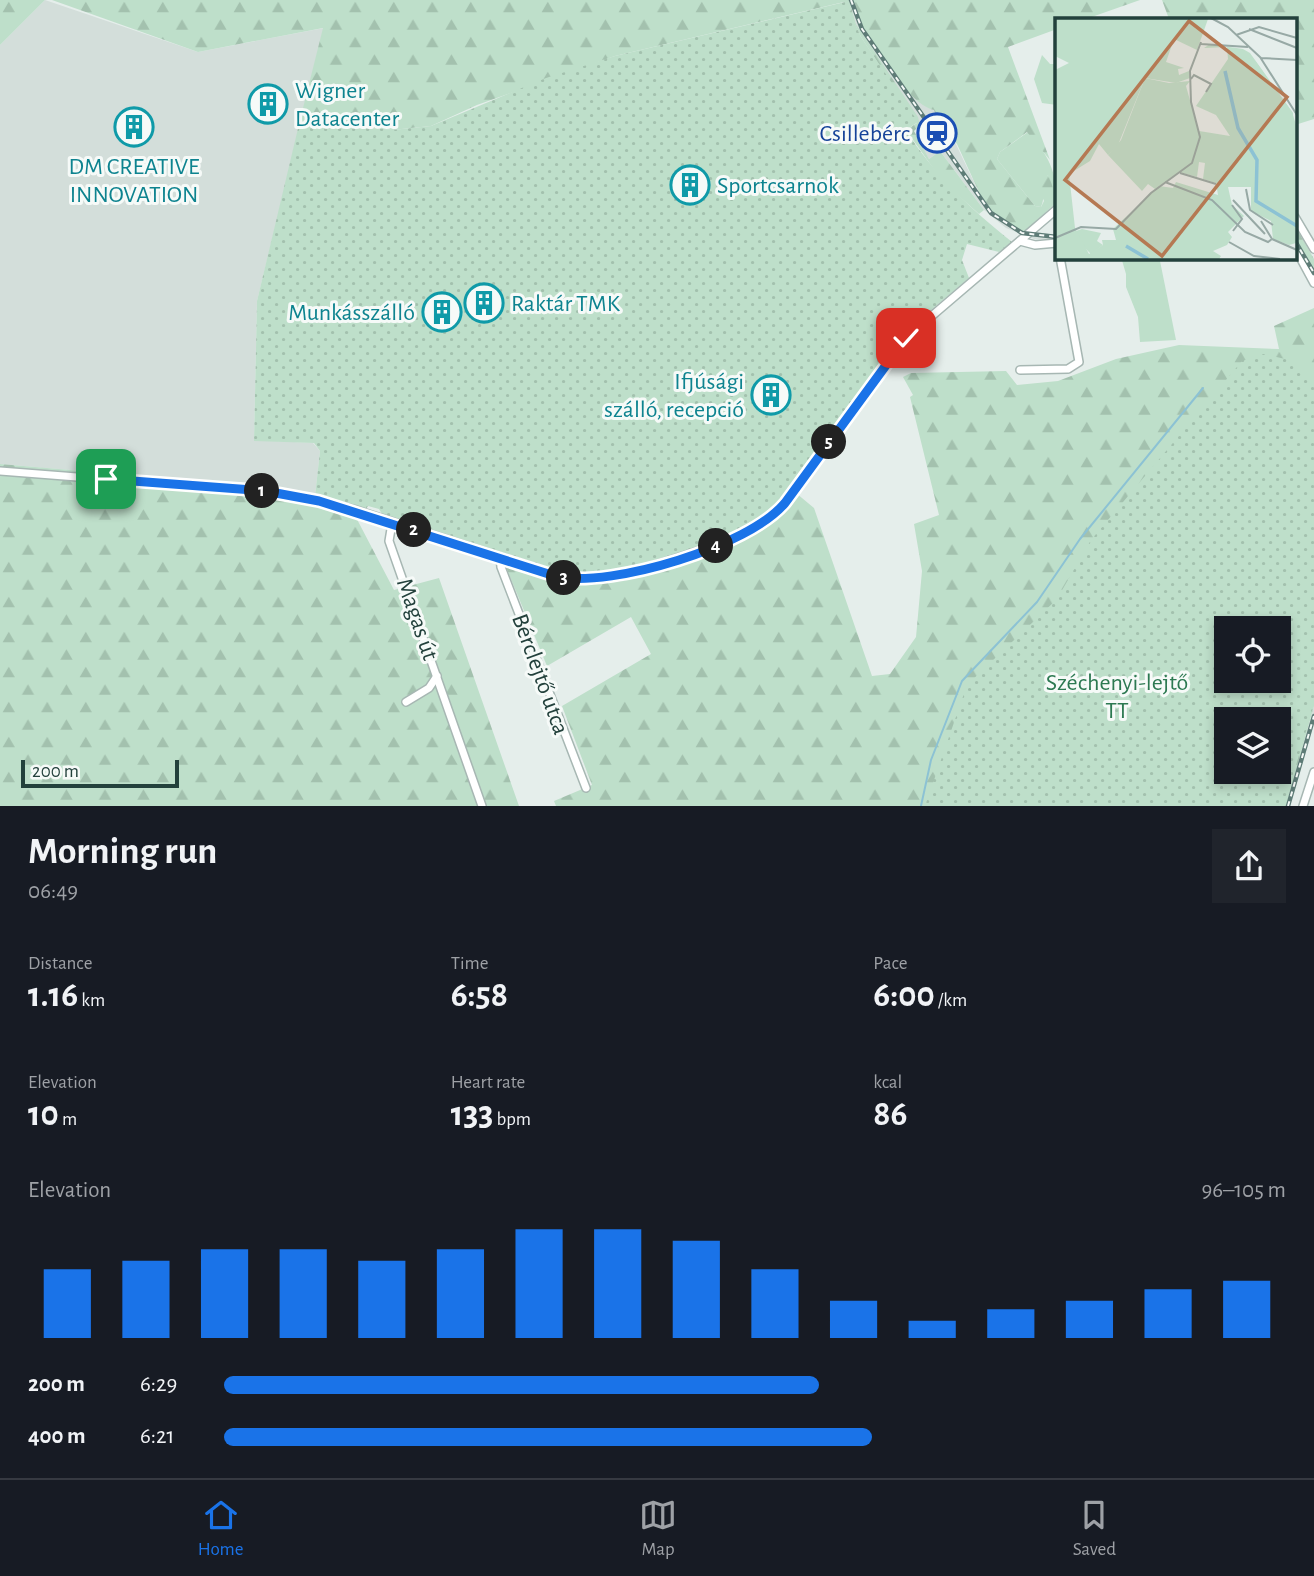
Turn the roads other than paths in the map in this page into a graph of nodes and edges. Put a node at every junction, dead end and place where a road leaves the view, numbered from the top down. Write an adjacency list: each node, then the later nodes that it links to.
1 (1055, 211): 3 (street)
2 (1296, 219): 5 (street)
3 (1020, 241): 4 (street); 12 (street)
4 (1055, 243)
5 (1314, 249)
6 (1296, 250): 8 (street)
7 (1060, 259): 9 (street)
8 (1314, 283)
9 (1020, 370)
10 (0, 471): 11 (street)
11 (393, 523): 12 (street); 13 (street, Magas út)
12 (500, 558): 18 (street, Bérclejtő utca)
13 (438, 676): 14 (street, Magas út); 15 (street, Magas út)
14 (431, 685): 15 (street, Magas út); 16 (street, Magas út)
15 (442, 688): 19 (street, Magas út)
16 (406, 702)
17 (1314, 772): 20 (street)
18 (586, 788)
19 (482, 806)
20 (1303, 806)

